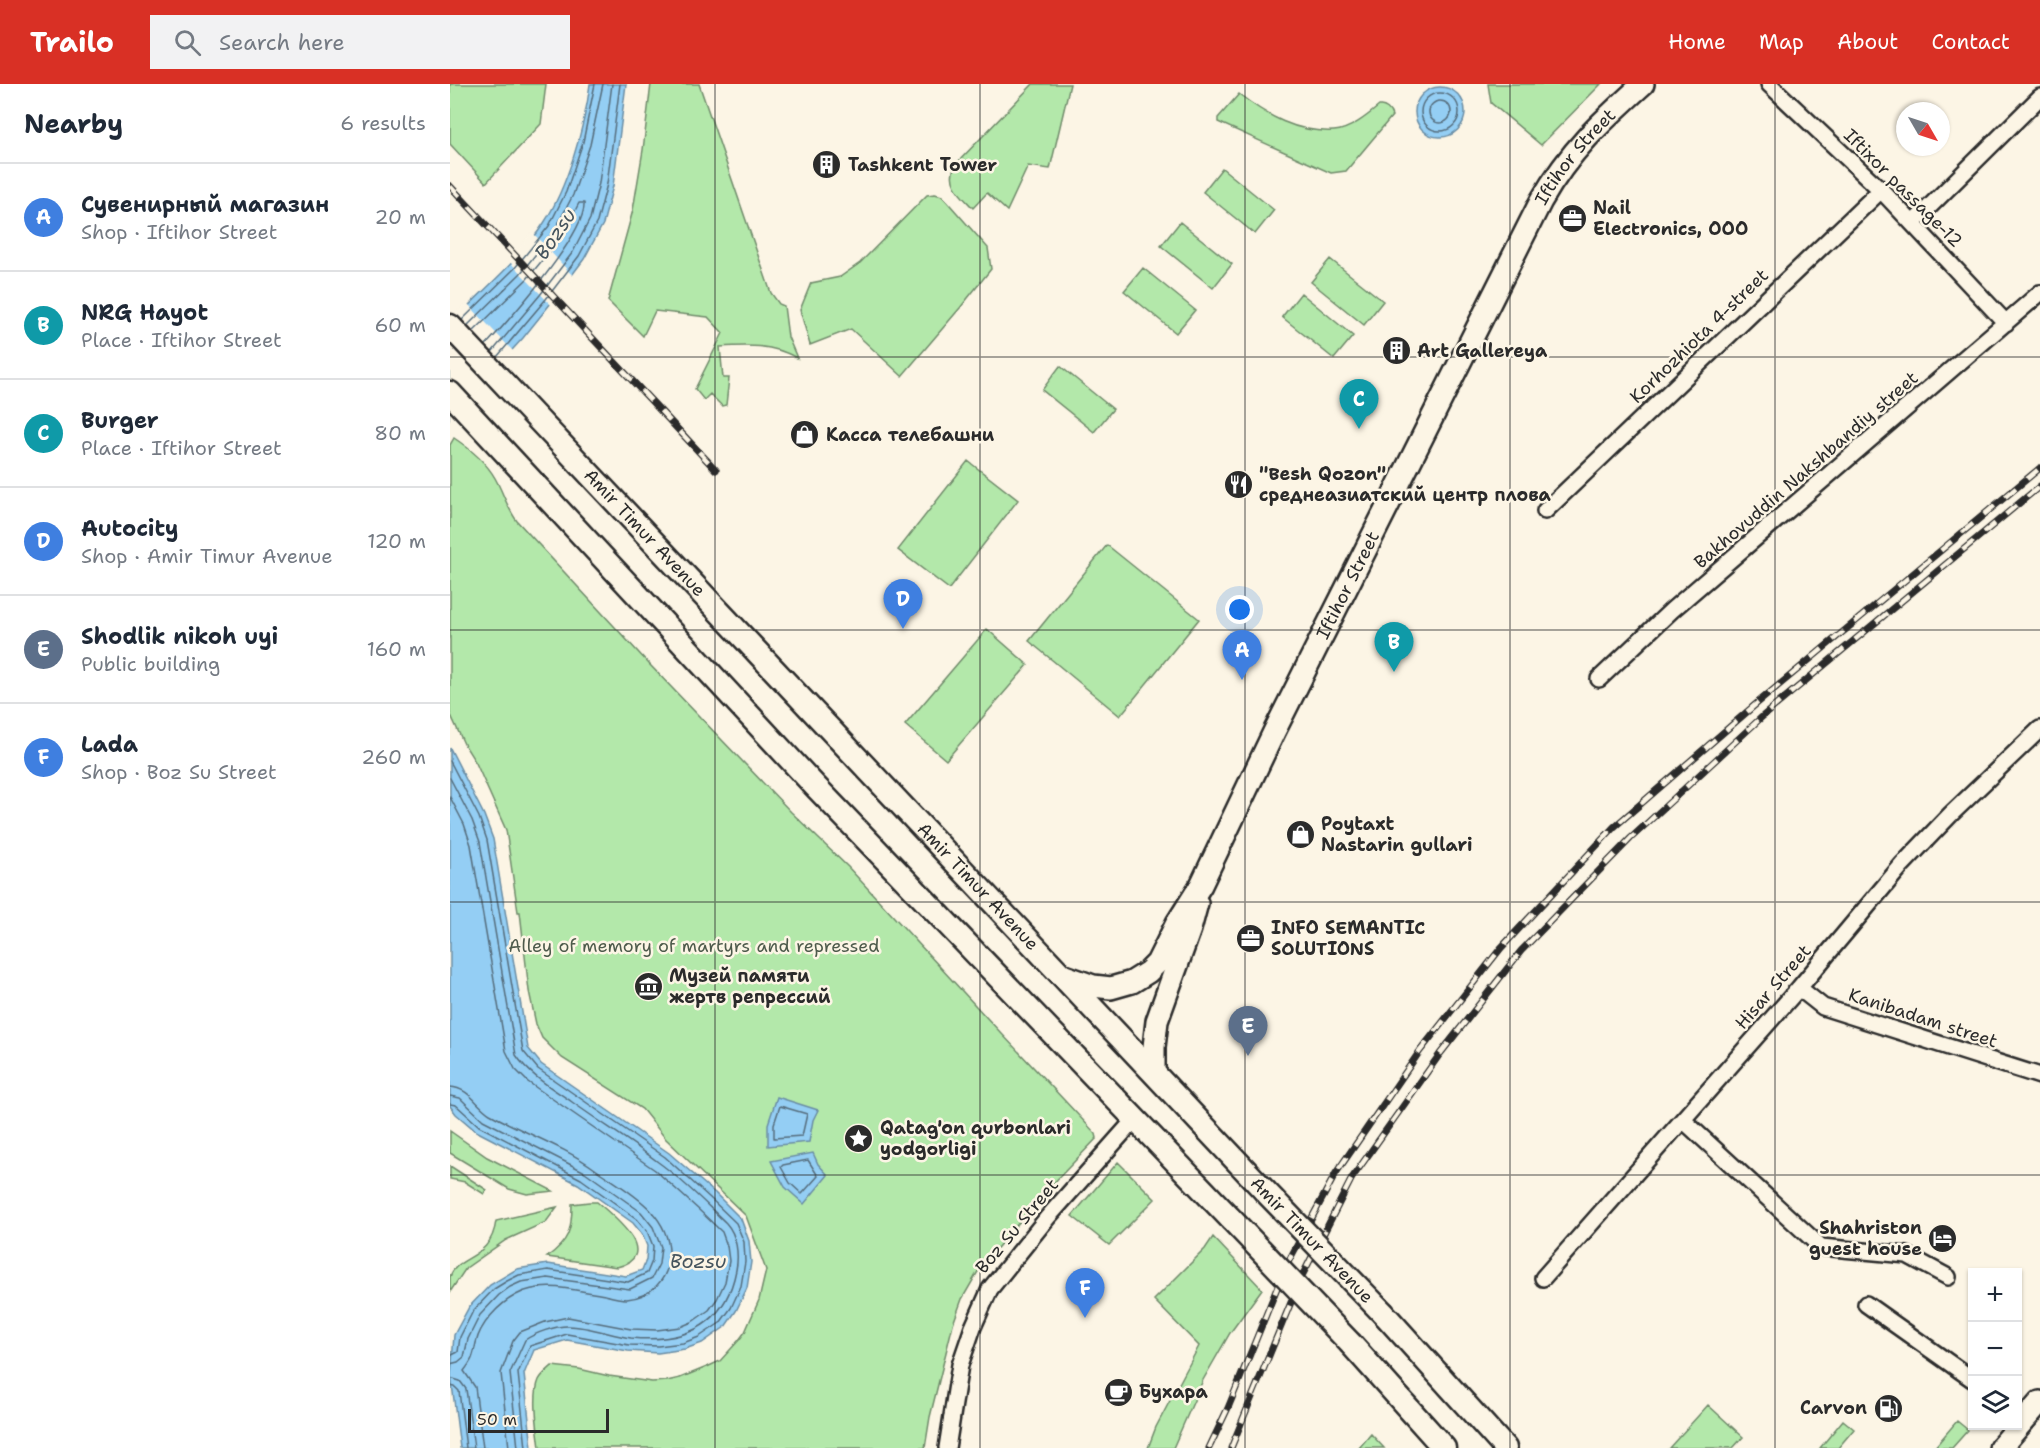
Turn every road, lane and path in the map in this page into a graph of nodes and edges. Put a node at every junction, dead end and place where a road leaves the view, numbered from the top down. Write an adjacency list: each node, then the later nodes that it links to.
1 (1643, 84): 13 (main road, Iftihor Street)
2 (1769, 84): 4 (street, Iftixor passage-12)
3 (2040, 97): 5 (street)
4 (1881, 190): 5 (street, Iftixor passage-12); 10 (street, Korhozhiota 4-street)
5 (1913, 224): 7 (street, Iftixor passage-12)
6 (2040, 293): 7 (street, Bakhovuddin Nakshbandiy street)
7 (2006, 323): 11 (street, Bakhovuddin Nakshbandiy street)
8 (450, 326): 14 (main road, Amir Timur Avenue)
9 (450, 393): 18 (main road)
10 (1545, 511)
11 (1599, 679)
12 (2040, 729): 15 (street, Hisar Street)
13 (1202, 885): 14 (main road, Iftihor Street); 16 (main road, Iftihor Street)
14 (1062, 975): 16 (main road, Amir Timur Avenue)
15 (1799, 988): 17 (street, Kanibadam street); 19 (street, Hisar Street)
16 (1154, 1073): 29 (main road, Amir Timur Avenue, bridge)
17 (2040, 1076)
18 (1136, 1119): 27 (street, Boz Su Street); 28 (main road, bridge)
19 (1683, 1120): 20 (street); 21 (street, Hisar Street)
20 (1948, 1277)
21 (1543, 1278)
22 (1866, 1304): 23 (street)
23 (1968, 1377)
24 (2040, 1402): 25 (main road)
25 (2022, 1415)
26 (2012, 1430): 30 (main road)
27 (947, 1448)
28 (1444, 1448)
29 (1505, 1448)
30 (2000, 1448)

